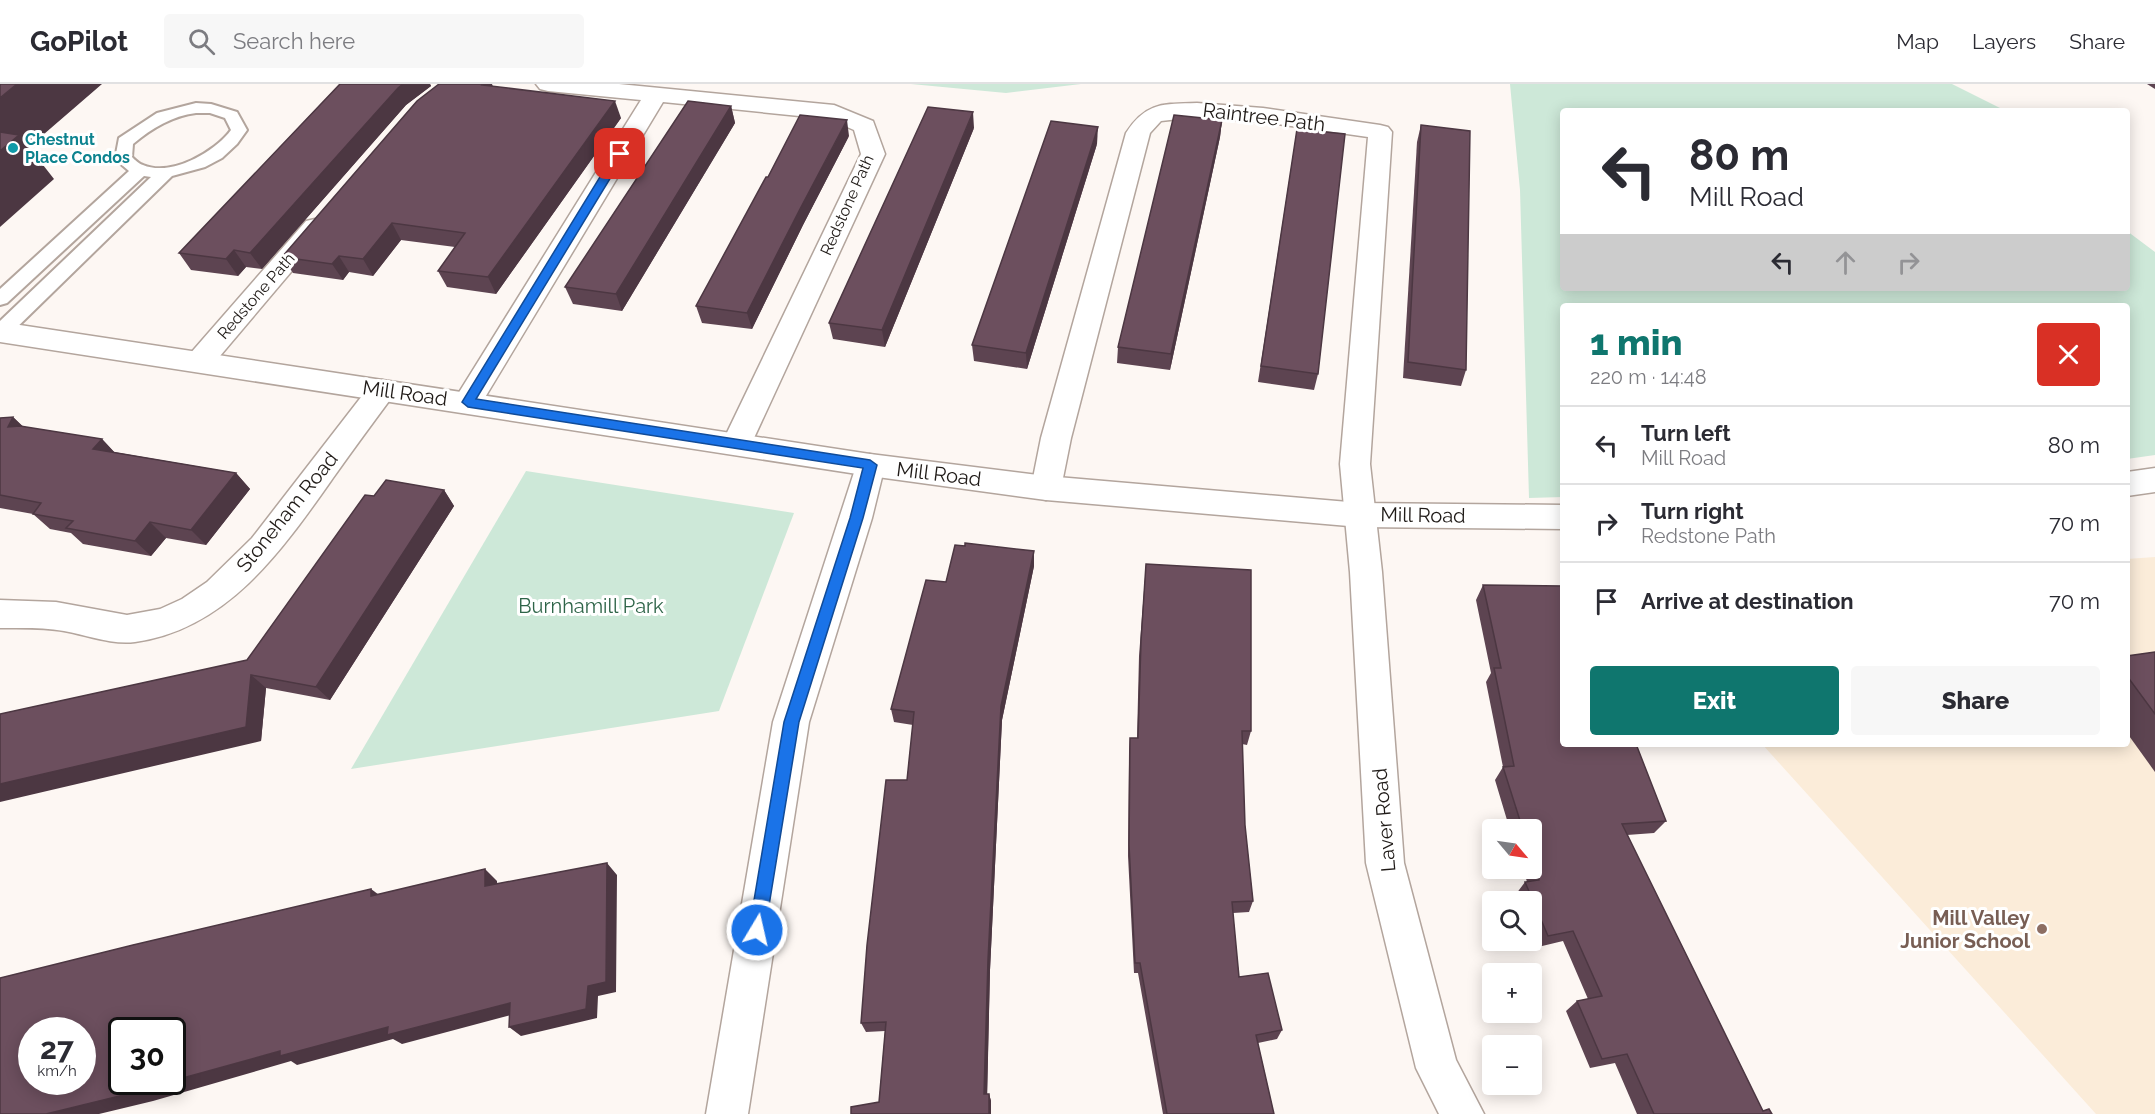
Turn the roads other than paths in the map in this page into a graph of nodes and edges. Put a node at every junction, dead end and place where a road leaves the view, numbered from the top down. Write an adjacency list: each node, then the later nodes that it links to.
1 (548, 84): 2 (street, Redstone Path)
2 (656, 94): 10 (street); 11 (street, Redstone Path)
3 (140, 171): 4 (lane); 4 (lane); 6 (lane)
4 (166, 172): 7 (lane)
5 (333, 207): 8 (street, Redstone Path)
6 (0, 299)
7 (0, 332): 8 (street, Mill Road)
8 (199, 362): 9 (street, Mill Road)
9 (382, 390): 10 (street, Mill Road); 18 (street, Stoneham Road)
10 (468, 402): 11 (street, Mill Road)
11 (737, 443): 12 (street, Mill Road)
12 (870, 465): 15 (street, Mill Road); 19 (street)
13 (2155, 480): 14 (street)
14 (2130, 484)
15 (1046, 488): 16 (street, Mill Road); 16 (street, Raintree Path)
16 (1360, 514): 17 (street, Mill Road); 20 (street, Laver Road)
17 (1560, 517)
18 (0, 614)
19 (727, 1114)
20 (1463, 1114)

